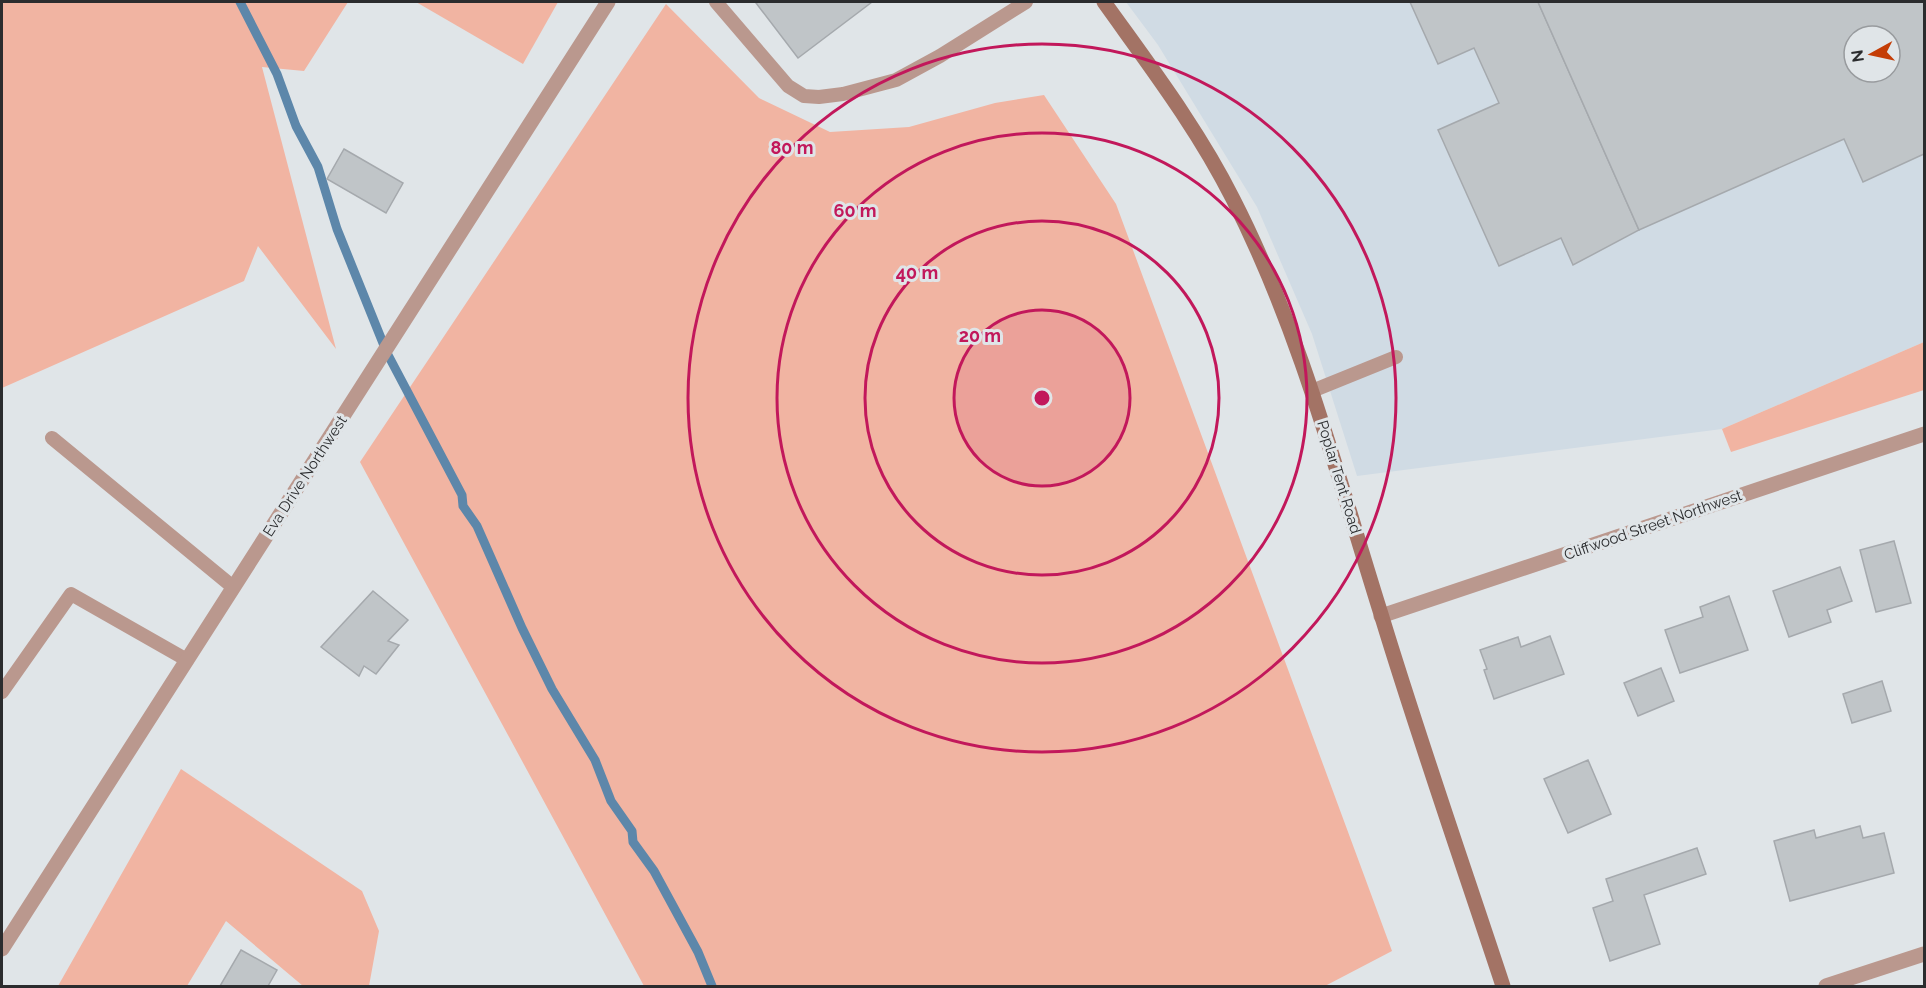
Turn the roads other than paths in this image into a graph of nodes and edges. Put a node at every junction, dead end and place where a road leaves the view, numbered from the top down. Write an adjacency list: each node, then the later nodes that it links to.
1 (608, 2): 9 (street, Eva Drive Northwest)
2 (716, 2): 3 (lane)
3 (1026, 2)
4 (1104, 2): 6 (main road, Poplar Tent Road)
5 (1396, 357): 6 (lane)
6 (1312, 391): 10 (main road, Poplar Tent Road)
7 (1924, 434): 10 (street, Cliffwood Street Northwest)
8 (52, 438): 9 (lane)
9 (233, 587): 11 (street, Eva Drive Northwest)
10 (1381, 616): 15 (main road, Poplar Tent Road)
11 (187, 660): 12 (lane); 13 (street, Eva Drive Northwest)
12 (2, 692)
13 (2, 950)
14 (1924, 954): 16 (street)
15 (1503, 987)
16 (1826, 987)

